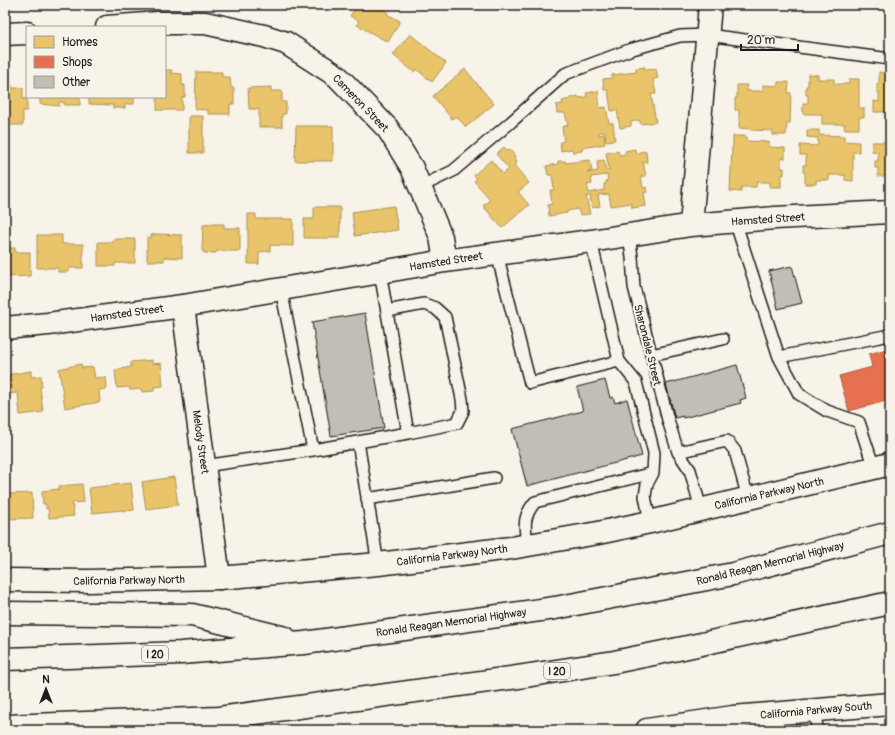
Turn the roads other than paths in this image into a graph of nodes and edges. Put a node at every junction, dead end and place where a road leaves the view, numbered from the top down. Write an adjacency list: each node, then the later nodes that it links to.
1 (710, 5): 5 (main road)
2 (120, 26): 7 (main road, Cameron Street)
3 (26, 33): 4 (main road)
4 (5, 34)
5 (708, 35): 6 (lane); 7 (lane); 10 (main road)
6 (890, 59)
7 (420, 187): 14 (main road, Cameron Street)
8 (890, 212): 9 (main road, Hamsted Street)
9 (735, 221): 10 (main road, Hamsted Street); 23 (lane)
10 (691, 225): 11 (main road, Hamsted Street)
11 (629, 235): 12 (main road, Hamsted Street); 22 (lane, Sharondale Street)
12 (591, 241): 13 (main road, Hamsted Street); 24 (lane)
13 (497, 254): 14 (main road, Hamsted Street); 24 (lane)
14 (445, 261): 15 (main road, Hamsted Street)
15 (380, 272): 16 (main road, Hamsted Street); 18 (lane)
16 (281, 289): 17 (main road, Hamsted Street); 27 (lane)
17 (183, 306): 19 (main road, Hamsted Street); 29 (main road, Melody Street)
18 (387, 311): 25 (lane); 25 (lane)
19 (5, 328)
20 (890, 335): 23 (lane)
21 (723, 340): 22 (lane)
22 (651, 355): 28 (lane, Sharondale Street)
23 (779, 357): 30 (lane)
24 (618, 361): 31 (lane)
25 (408, 433): 26 (lane)
26 (358, 442): 27 (lane); 34 (lane)
27 (313, 450): 29 (lane)
28 (678, 452): 33 (lane); 35 (lane, Sharondale Street)
29 (204, 466): 40 (main road, Melody Street)
30 (882, 466): 33 (main road, California Parkway North)
31 (653, 473): 36 (lane); 38 (lane)
32 (494, 478): 34 (lane)
33 (748, 498): 35 (main road, California Parkway North)
34 (367, 499): 39 (lane)
35 (701, 509): 36 (main road, California Parkway North)
36 (650, 522): 38 (main road, California Parkway North)
37 (890, 533): 44 (main road, Ronald Reagan Memorial Highway / I 20)
38 (528, 545): 39 (main road, California Parkway North)
39 (378, 564): 40 (main road, California Parkway North)
40 (219, 578): 41 (main road, California Parkway North)
41 (5, 580)
42 (890, 603): 47 (main road, I 20)
43 (5, 613): 44 (main road)
44 (304, 642): 45 (main road, Ronald Reagan Memorial Highway / I 20)
45 (5, 659)
46 (890, 704): 48 (main road, California Parkway South)
47 (219, 718): 50 (main road, I 20); 51 (main road)
48 (816, 720): 49 (main road, California Parkway South)
49 (762, 722): 52 (main road, California Parkway South)
50 (5, 726)
51 (163, 730)
52 (647, 730)

